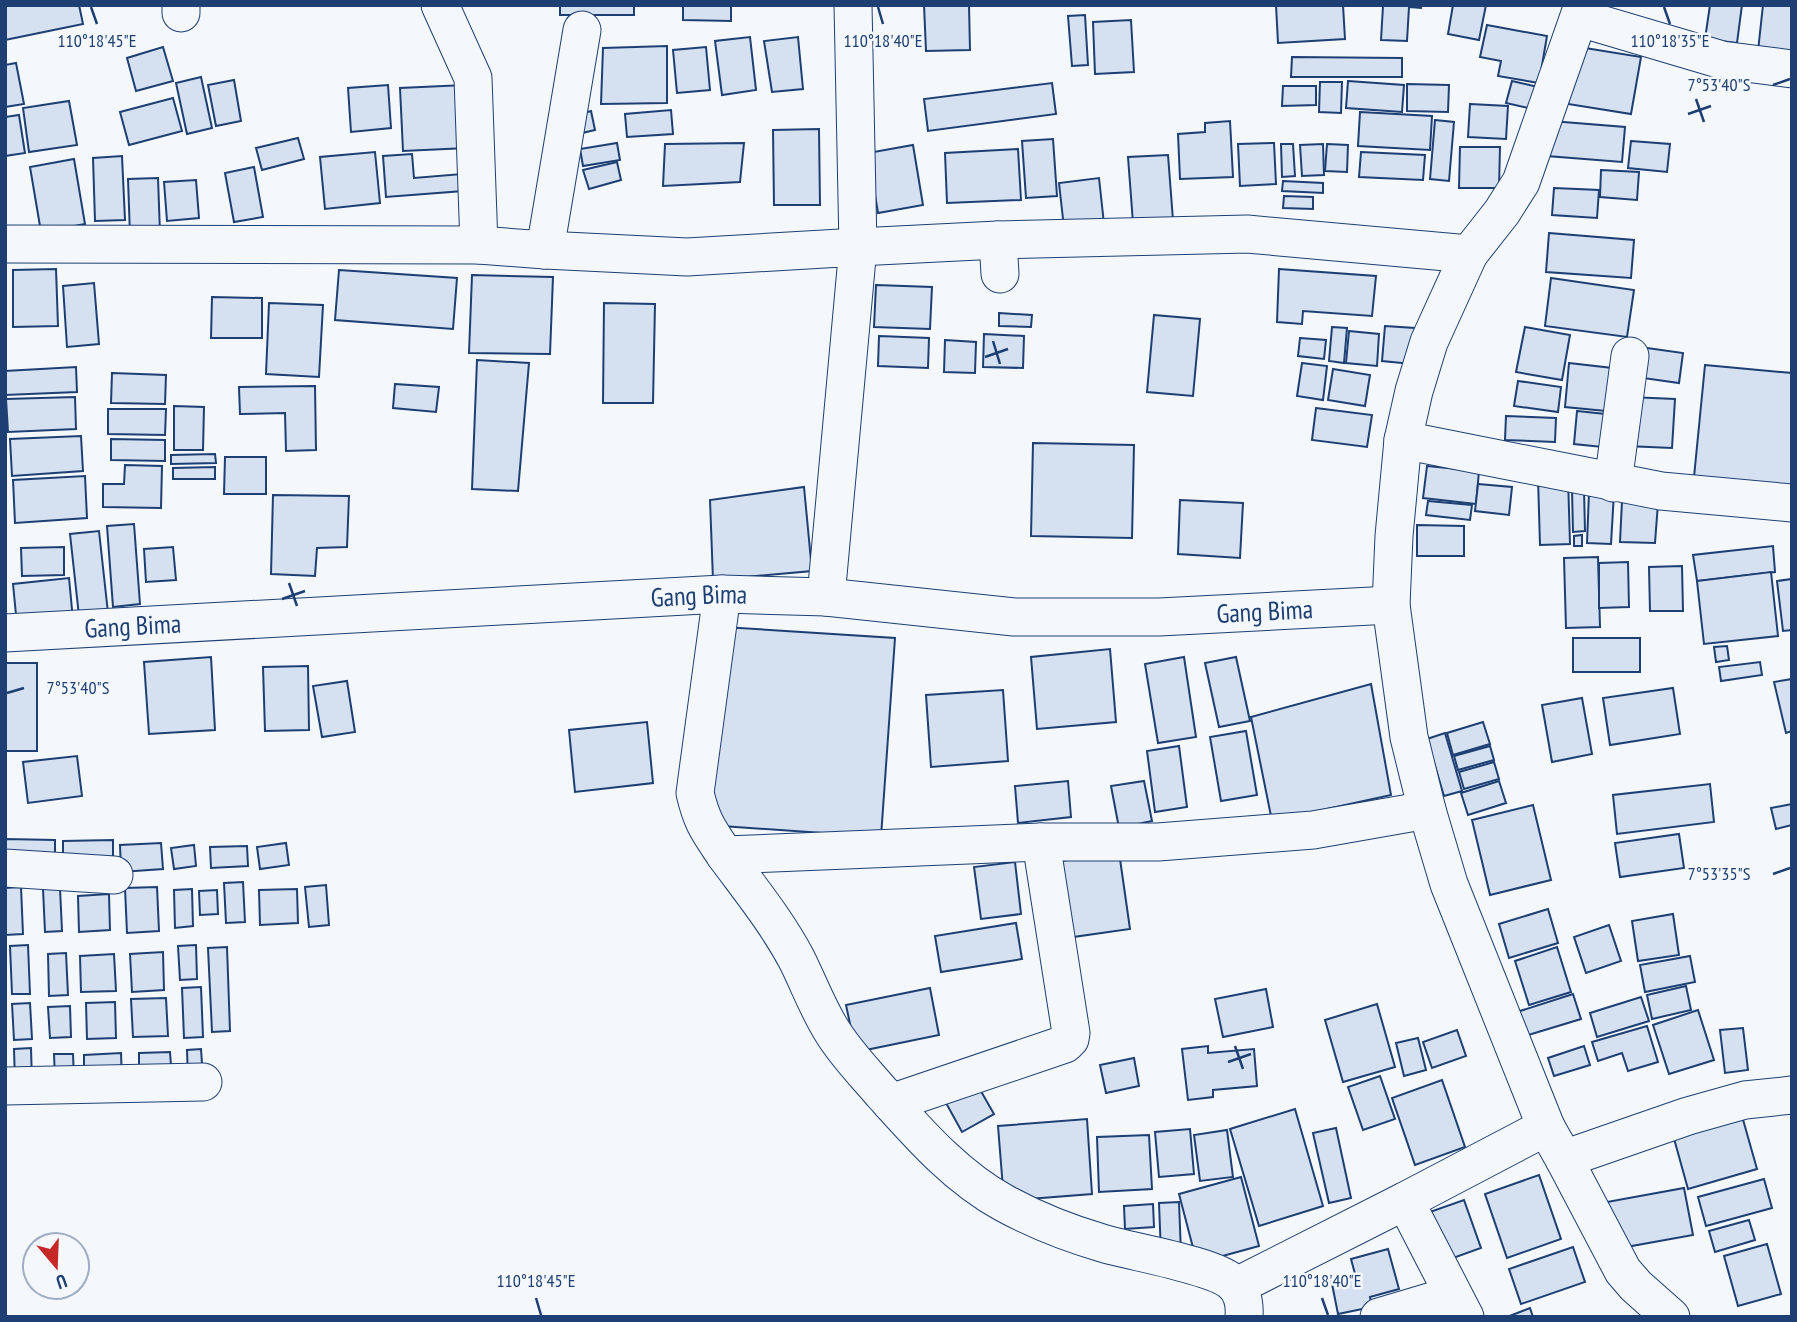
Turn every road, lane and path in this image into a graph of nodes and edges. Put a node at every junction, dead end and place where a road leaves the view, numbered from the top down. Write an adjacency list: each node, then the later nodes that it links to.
1 (440, 5): 7 (street)
2 (853, 5): 8 (street)
3 (1581, 12): 5 (street); 10 (street)
4 (582, 30): 9 (street)
5 (1792, 69)
6 (5, 244): 7 (street)
7 (479, 245): 9 (street)
8 (858, 247): 9 (street); 10 (street); 16 (street)
9 (545, 250)
10 (1469, 254): 12 (street)
11 (1630, 356): 13 (street)
12 (1403, 440): 13 (street); 17 (street)
13 (1613, 482): 14 (street)
14 (1792, 503)
15 (722, 594): 16 (street, Gang Bima); 18 (street, Gang Bima); 21 (street)
16 (827, 597): 17 (street, Gang Bima)
17 (1391, 605): 19 (street)
18 (5, 633)
19 (1427, 810): 20 (street); 28 (street)
20 (1041, 842): 21 (street); 27 (street)
21 (724, 855): 27 (street)
22 (5, 868): 23 (street)
23 (114, 876)
24 (203, 1082): 25 (street)
25 (5, 1086)
26 (1792, 1096): 29 (street)
27 (891, 1103): 31 (street)
28 (1546, 1128): 29 (street); 30 (street)
29 (1564, 1159): 34 (street)
30 (1405, 1200): 31 (street); 32 (street)
31 (1240, 1301)
32 (1459, 1306): 33 (street)
33 (1379, 1317)
34 (1671, 1317)

